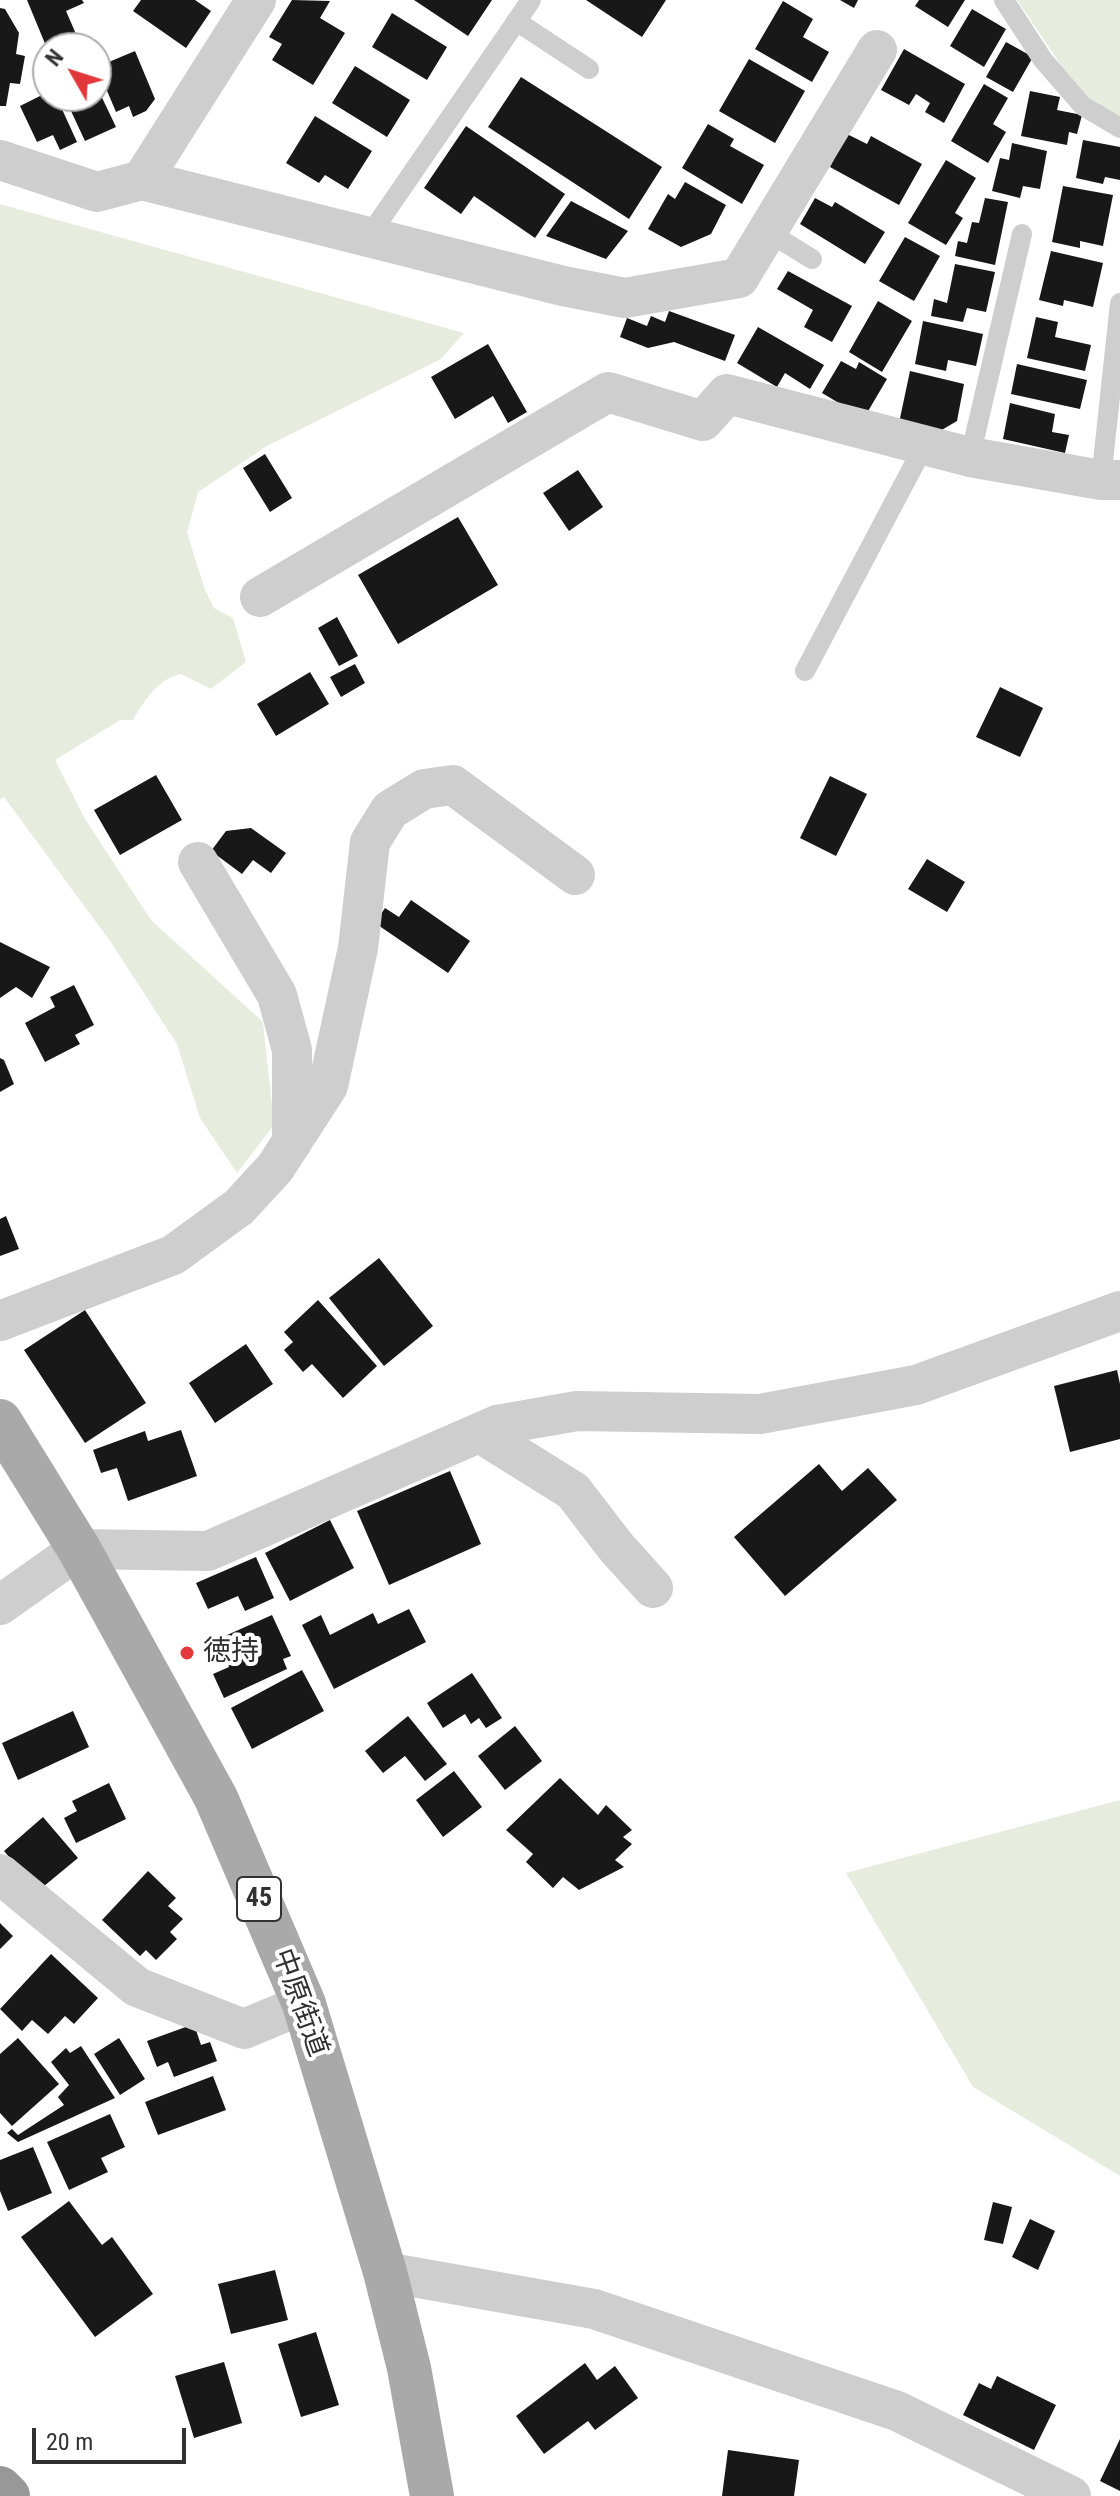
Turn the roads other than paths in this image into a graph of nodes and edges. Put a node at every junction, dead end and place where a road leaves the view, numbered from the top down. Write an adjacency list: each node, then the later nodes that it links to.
1 (256, 0): 9 (street)
2 (531, 0): 4 (lane)
3 (1004, 0): 7 (lane)
4 (516, 21): 6 (lane); 12 (lane)
5 (877, 50): 10 (street)
6 (589, 69)
7 (1120, 128)
8 (0, 160): 9 (street)
9 (142, 180): 12 (street)
10 (768, 232): 12 (street); 13 (lane)
11 (1022, 234): 16 (lane)
12 (369, 236)
13 (812, 259)
14 (1120, 303): 17 (lane)
15 (924, 446): 16 (street); 18 (street); 19 (lane)
16 (970, 457): 17 (street)
17 (1110, 480)
18 (260, 597)
19 (805, 671)
20 (198, 862): 22 (street)
21 (575, 875): 22 (street)
22 (292, 1142): 24 (street)
23 (1120, 1311): 26 (street)
24 (0, 1321)
25 (0, 1421): 27 (main road, 中原街道 / 45)
26 (480, 1433): 27 (street); 28 (street)
27 (79, 1549): 29 (street); 31 (main road, 中原街道 / 45)
28 (653, 1588)
29 (0, 1605)
30 (0, 1874): 31 (street)
31 (304, 2004): 32 (main road, 中原街道 / 45)
32 (385, 2272): 35 (main road, 中原街道 / 45); 36 (street)
33 (0, 2488): 34 (highway)
34 (8, 2496)
35 (432, 2496)
36 (1071, 2496)

